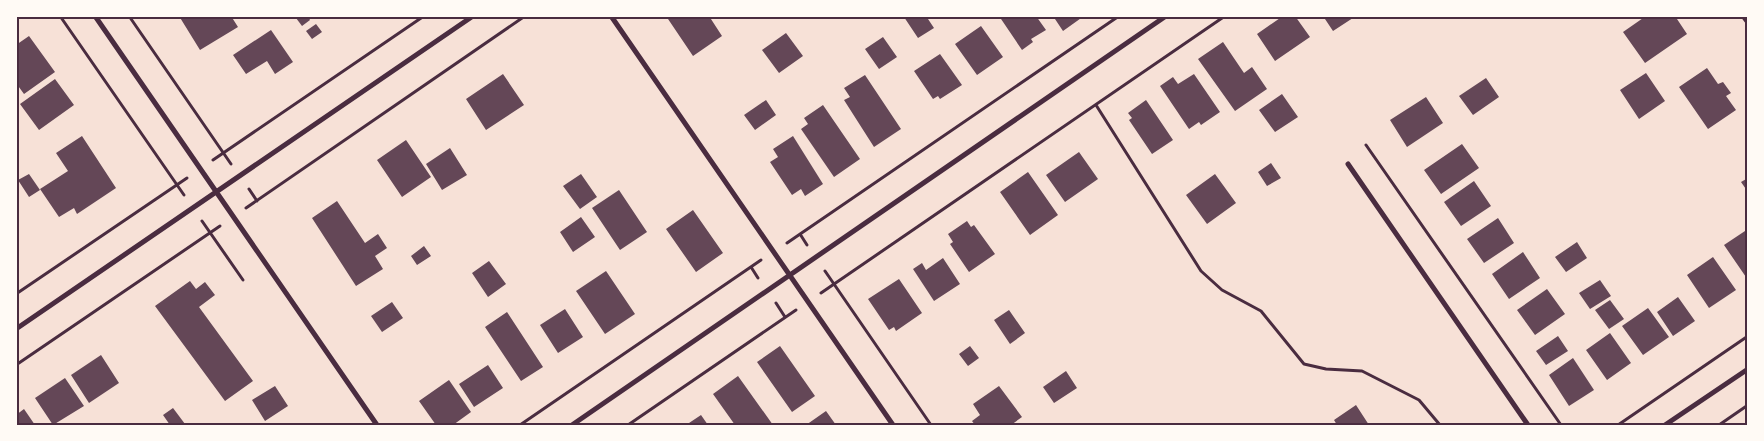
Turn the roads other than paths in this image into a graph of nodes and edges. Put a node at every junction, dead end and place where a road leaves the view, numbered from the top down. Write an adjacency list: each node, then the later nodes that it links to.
1 (94, 16): 6 (street)
2 (473, 16): 6 (street)
3 (611, 16): 7 (street)
4 (1166, 16): 7 (street)
5 (1348, 164): 13 (street)
6 (216, 192): 8 (street); 10 (street)
7 (791, 275): 11 (street); 12 (street)
8 (16, 329)
9 (1748, 368): 14 (street)
10 (377, 425)
11 (572, 425)
12 (893, 425)
13 (1528, 425)
14 (1665, 425)

